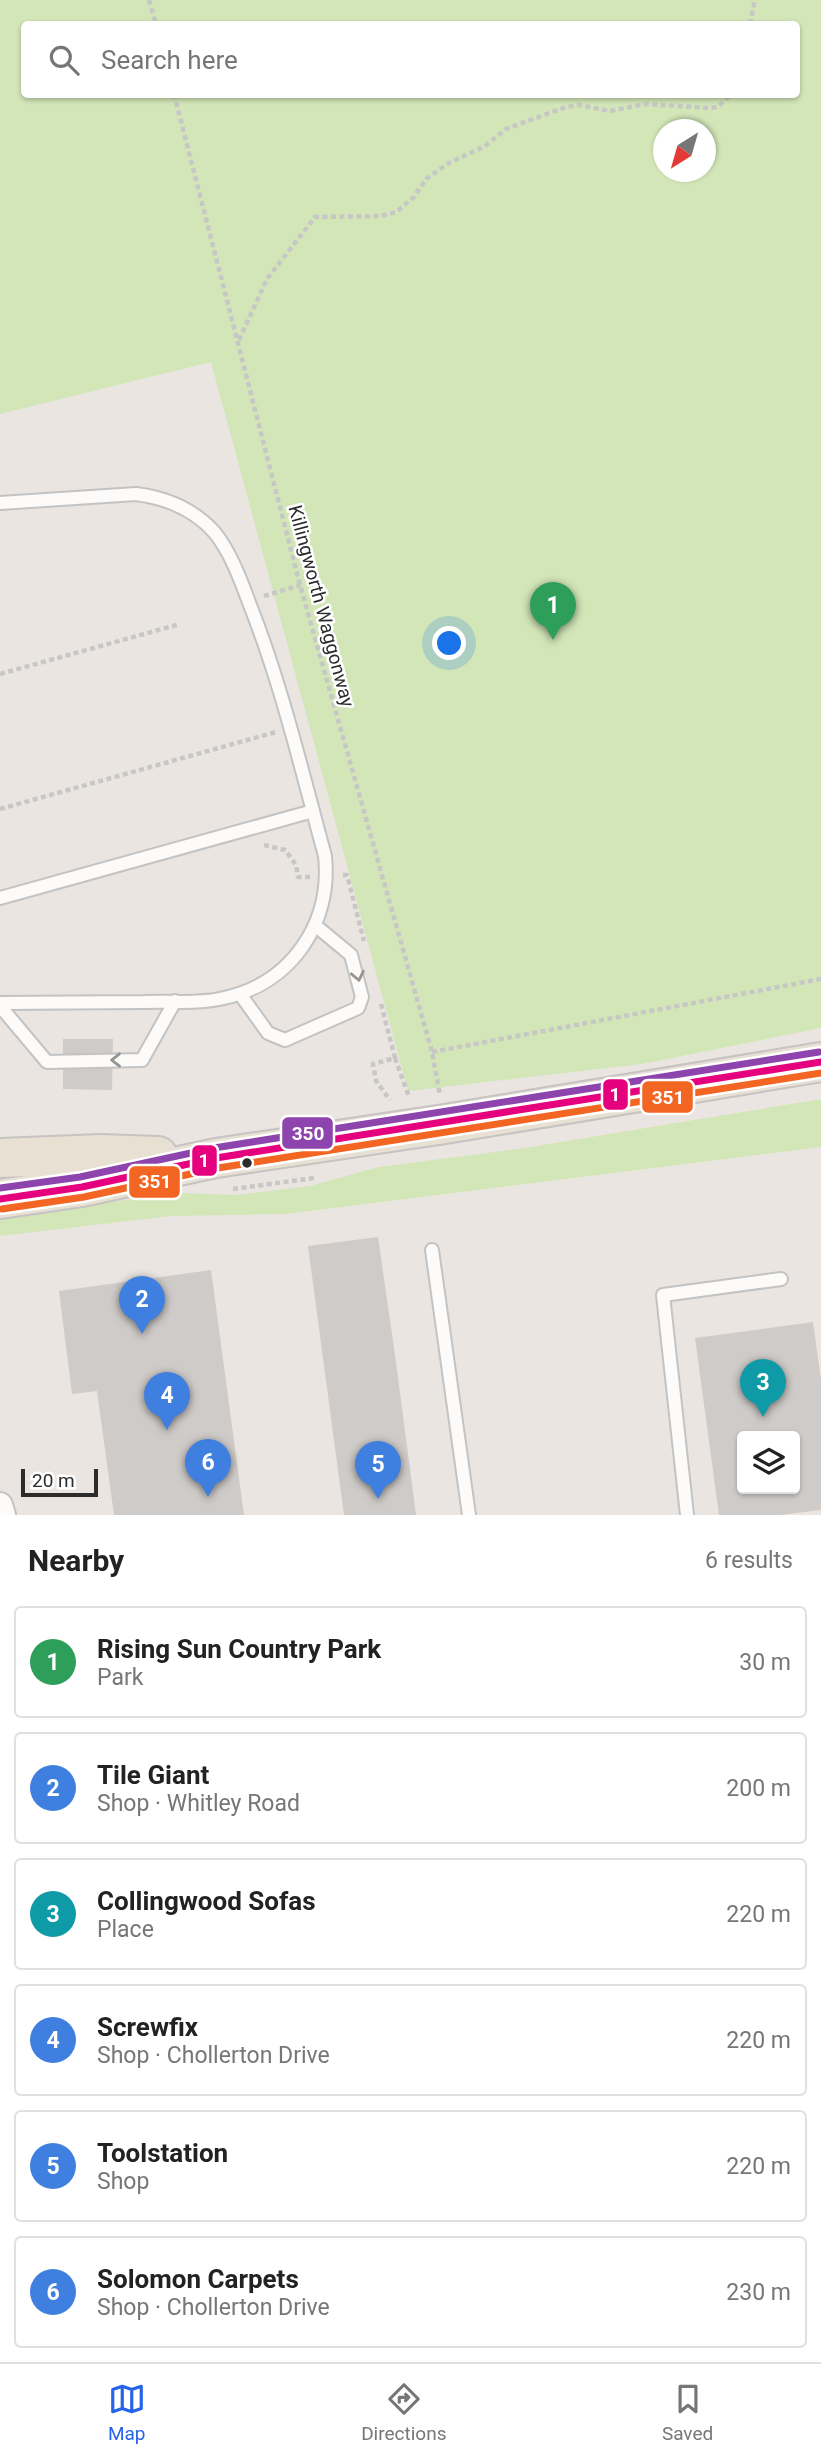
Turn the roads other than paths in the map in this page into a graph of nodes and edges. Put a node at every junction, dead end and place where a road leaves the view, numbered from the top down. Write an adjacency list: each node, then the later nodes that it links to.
1 (0, 503): 2 (lane)
2 (313, 811): 3 (lane); 4 (lane)
3 (0, 898)
4 (316, 926): 5 (lane); 5 (lane, one-way to 5)
5 (240, 994): 6 (lane)
6 (174, 1001): 7 (lane); 7 (lane, one-way to 7)
7 (0, 1005)
8 (821, 1062): 10 (main road)
9 (0, 1158): 10 (main road)
10 (216, 1158): 11 (main road)
11 (137, 1174): 12 (main road); 13 (main road)
12 (0, 1184)
13 (0, 1199)
14 (432, 1250): 18 (lane)
15 (781, 1279): 19 (lane)
16 (0, 1505): 17 (street)
17 (3, 1515)
18 (469, 1515)
19 (687, 1515)

